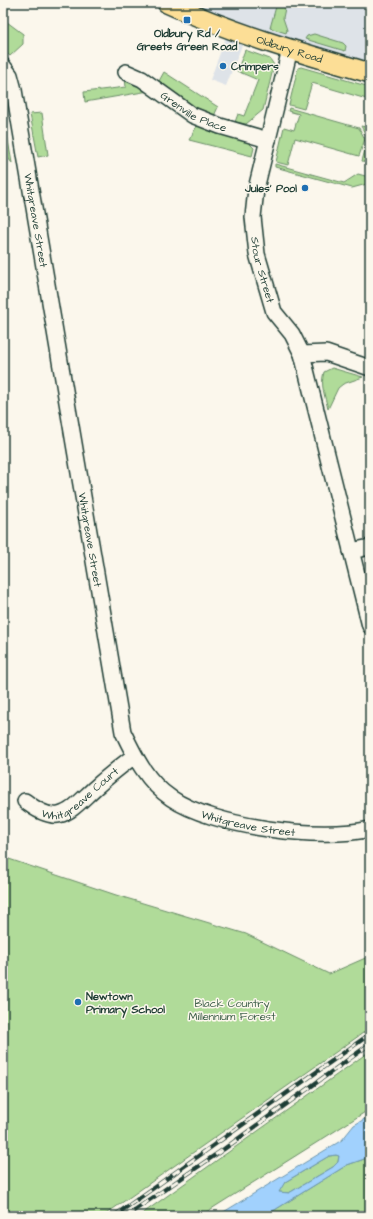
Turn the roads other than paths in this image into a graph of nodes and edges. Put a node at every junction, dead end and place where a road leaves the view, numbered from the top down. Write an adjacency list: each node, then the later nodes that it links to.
1 (167, 3): 2 (main road, Oldbury Road)
2 (290, 49): 5 (main road, Oldbury Road); 6 (street, Stour Street)
3 (3, 66): 13 (street, Whitgreave Street)
4 (126, 72): 6 (street, Grenville Place)
5 (370, 73)
6 (268, 140): 7 (street, Stour Street)
7 (302, 354): 8 (street); 10 (street, Stour Street)
8 (370, 368)
9 (370, 547): 10 (street)
10 (351, 551): 11 (street, Stour Street)
11 (367, 605): 12 (street, Stour Street)
12 (370, 626)
13 (134, 756): 14 (street, Whitgreave Court); 15 (street, Whitgreave Street)
14 (25, 801)
15 (370, 829)

